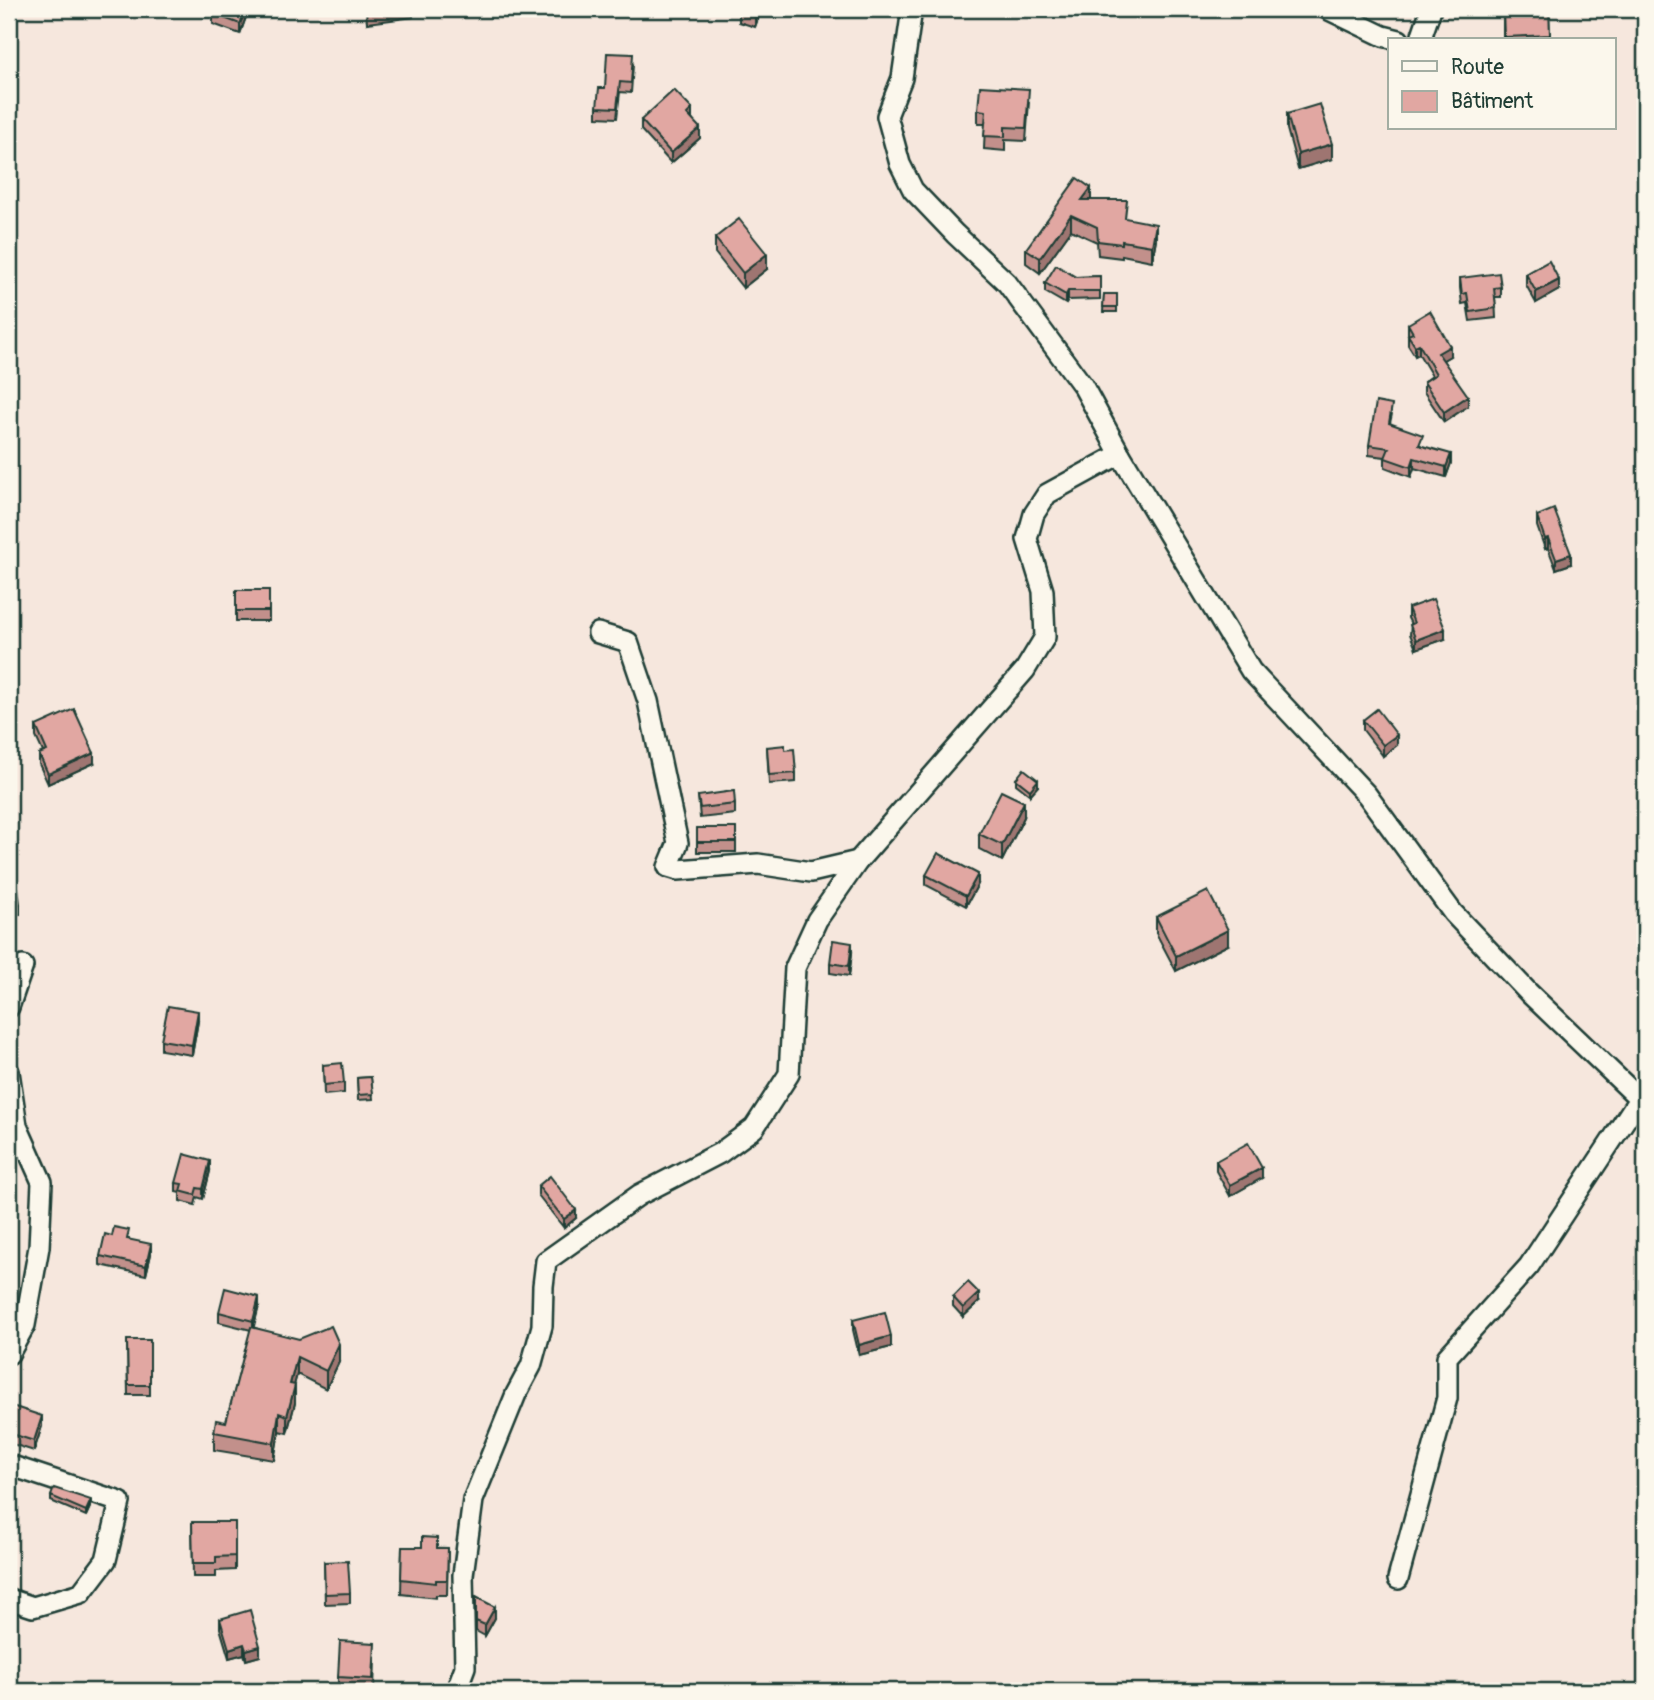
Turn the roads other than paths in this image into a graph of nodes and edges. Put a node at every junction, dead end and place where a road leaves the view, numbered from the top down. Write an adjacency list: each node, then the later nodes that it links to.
1 (912, 9): 6 (street)
2 (1327, 9): 4 (street)
3 (1431, 9): 5 (street)
4 (1391, 38)
5 (1423, 38)
6 (1120, 454): 8 (street); 12 (street)
7 (598, 633): 8 (street)
8 (858, 861): 17 (street)
9 (23, 967): 10 (street)
10 (9, 1007)
11 (9, 1073): 13 (street)
12 (1642, 1102): 15 (street)
13 (9, 1354)
14 (9, 1465): 16 (street)
15 (1398, 1579)
16 (9, 1600)
17 (456, 1691)

